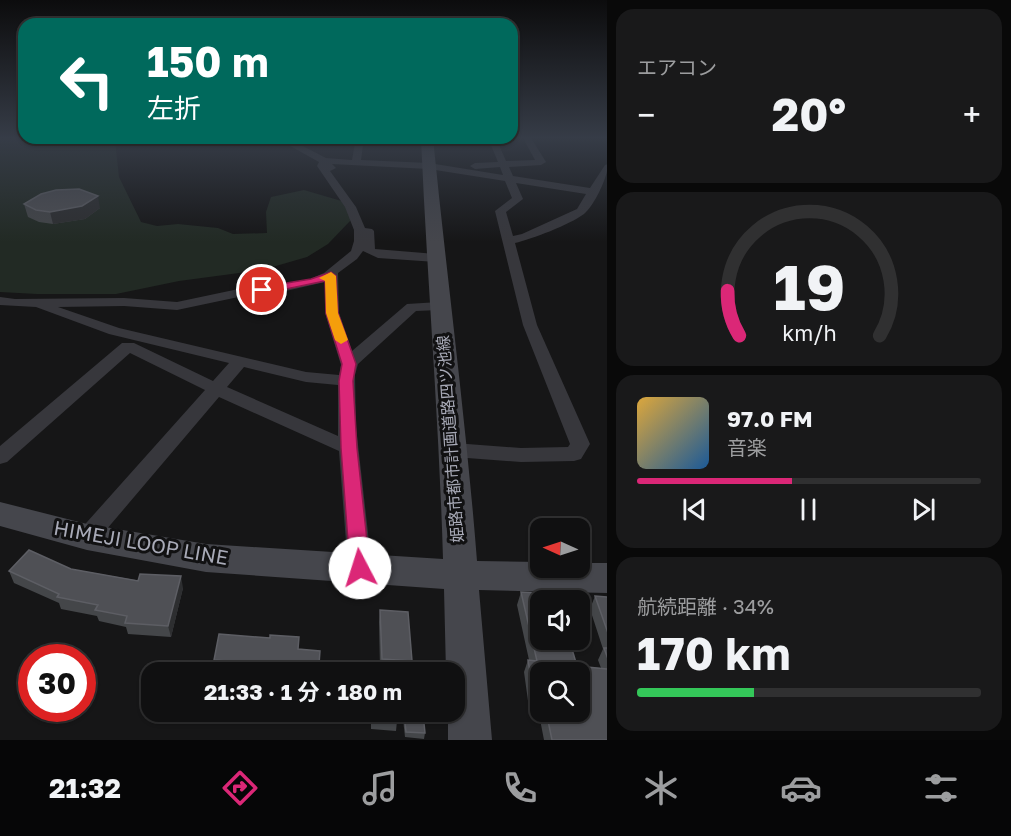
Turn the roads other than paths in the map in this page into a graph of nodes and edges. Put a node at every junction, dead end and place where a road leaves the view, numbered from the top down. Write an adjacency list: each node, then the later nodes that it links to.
1 (327, 173): 11 (street)
2 (334, 173): 10 (street)
3 (429, 173): 10 (street, 姫路市都市計画道路四ツ池線)
4 (472, 173): 7 (street)
5 (506, 173): 7 (street)
6 (605, 173): 8 (street)
7 (508, 178): 8 (street); 9 (street)
8 (593, 192): 9 (street)
9 (508, 241): 22 (street)
10 (436, 258): 14 (street, 姫路市都市計画道路四ツ池線)
11 (331, 276): 13 (street); 18 (street)
12 (8, 302): 13 (street); 15 (street)
13 (36, 303): 15 (street)
14 (439, 306): 18 (street); 22 (street, 姫路市都市計画道路四ツ池線)
15 (109, 334): 16 (street); 17 (street)
16 (128, 346): 20 (street); 23 (street)
17 (240, 360): 19 (street); 20 (street)
18 (349, 364): 19 (street)
19 (346, 381): 21 (street)
20 (216, 389): 21 (street); 25 (street)
21 (349, 448): 26 (street)
22 (454, 450): 27 (street, 姫路市都市計画道路四ツ池線)
23 (0, 457)
24 (0, 514): 25 (street, HIMEJI LOOP LINE)
25 (87, 537): 26 (street, HIMEJI LOOP LINE)
26 (360, 568): 27 (street, HIMEJI LOOP LINE)
27 (459, 575): 28 (street, HIMEJI LOOP LINE); 29 (street, 姫路市都市計画道路四ツ池線)
28 (607, 578)
29 (470, 740)

